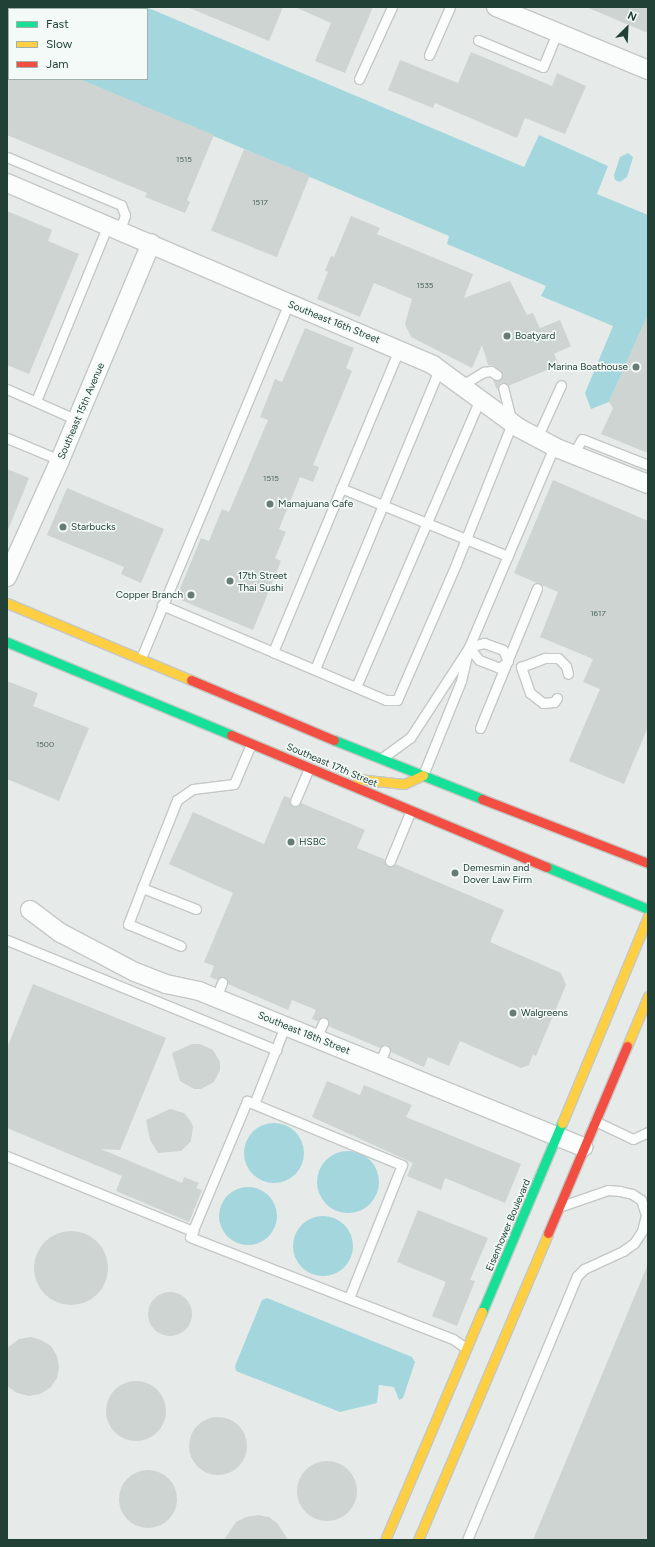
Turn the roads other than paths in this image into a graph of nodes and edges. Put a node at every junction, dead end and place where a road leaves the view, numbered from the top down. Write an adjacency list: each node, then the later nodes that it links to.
1 (392, 7): 8 (lane)
2 (450, 7): 6 (lane)
3 (496, 7): 4 (street)
4 (557, 33): 5 (lane); 7 (street)
5 (478, 40)
6 (429, 55)
7 (648, 70)
8 (359, 79)
9 (7, 157): 11 (lane)
10 (7, 183): 11 (street, Southeast 16th Street)
11 (114, 228): 12 (street, Southeast 16th Street); 22 (lane)
12 (151, 243): 13 (street, Southeast 16th Street); 23 (street, Southeast 15th Avenue)
13 (288, 304): 14 (street, Southeast 16th Street); 40 (lane)
14 (399, 349): 15 (street, Southeast 16th Street); 32 (lane)
15 (439, 369): 18 (street, Southeast 16th Street); 33 (lane)
16 (497, 375): 18 (lane)
17 (561, 385): 26 (lane)
18 (462, 386): 21 (street, Southeast 16th Street)
19 (503, 388): 24 (lane)
20 (7, 389): 22 (lane)
21 (480, 399): 24 (street, Southeast 16th Street); 34 (lane)
22 (36, 401): 23 (lane)
23 (77, 420): 29 (street, Southeast 15th Avenue)
24 (512, 423): 26 (street, Southeast 16th Street); 35 (lane)
25 (7, 438): 29 (lane)
26 (537, 438): 27 (street, Southeast 16th Street)
27 (554, 447): 28 (street, Southeast 16th Street); 36 (lane)
28 (574, 455): 30 (lane); 31 (street, Southeast 16th Street)
29 (60, 460): 37 (street, Southeast 15th Avenue)
30 (648, 465)
31 (648, 484)
32 (341, 488): 33 (lane); 43 (lane)
33 (383, 506): 34 (lane); 47 (lane)
34 (427, 524): 35 (lane); 49 (lane)
35 (465, 541): 36 (lane); 49 (lane)
36 (508, 556): 42 (lane)
37 (7, 577)
38 (538, 588): 45 (lane)
39 (7, 603): 44 (main road)
40 (162, 605): 43 (lane); 44 (lane)
41 (7, 642): 52 (main road, Southeast 17th Street)
42 (469, 647): 45 (lane); 45 (lane); 53 (lane); 56 (lane)
43 (273, 652): 47 (lane)
44 (141, 658): 53 (main road)
45 (508, 661): 46 (lane); 51 (lane)
46 (521, 667): 48 (lane); 50 (lane)
47 (315, 669): 49 (lane)
48 (568, 674)
49 (356, 687)
50 (557, 698)
51 (480, 728)
52 (251, 744): 54 (main road, Southeast 17th Street); 61 (lane)
53 (380, 759): 56 (main road)
54 (309, 768): 55 (main road, Southeast 17th Street); 57 (lane)
55 (319, 772): 56 (main road); 58 (main road, Southeast 17th Street)
56 (422, 776): 60 (main road)
57 (295, 800)
58 (411, 810): 59 (lane); 63 (main road, Southeast 17th Street)
59 (390, 861)
60 (648, 863)
61 (142, 888): 62 (lane); 67 (lane)
62 (196, 909)
63 (648, 909)
64 (30, 910): 69 (street, Southeast 18th Street)
65 (648, 916): 74 (main road, Eisenhower Boulevard)
66 (7, 940): 70 (lane)
67 (181, 946)
68 (648, 996): 72 (main road)
69 (285, 1026): 70 (lane); 74 (street, Southeast 18th Street)
70 (276, 1050): 71 (lane)
71 (254, 1104): 78 (lane); 79 (lane)
72 (595, 1121): 73 (lane); 75 (main road)
73 (648, 1132)
74 (557, 1136): 75 (street, Southeast 18th Street); 80 (main road, Eisenhower Boulevard)
75 (584, 1147): 77 (main road)
76 (7, 1156): 78 (lane)
77 (559, 1207): 82 (main road); 83 (lane)
78 (193, 1231): 79 (lane)
79 (349, 1298): 80 (lane)
80 (467, 1349): 81 (main road, Eisenhower Boulevard)
81 (385, 1540)
82 (418, 1540)
83 (467, 1540)

